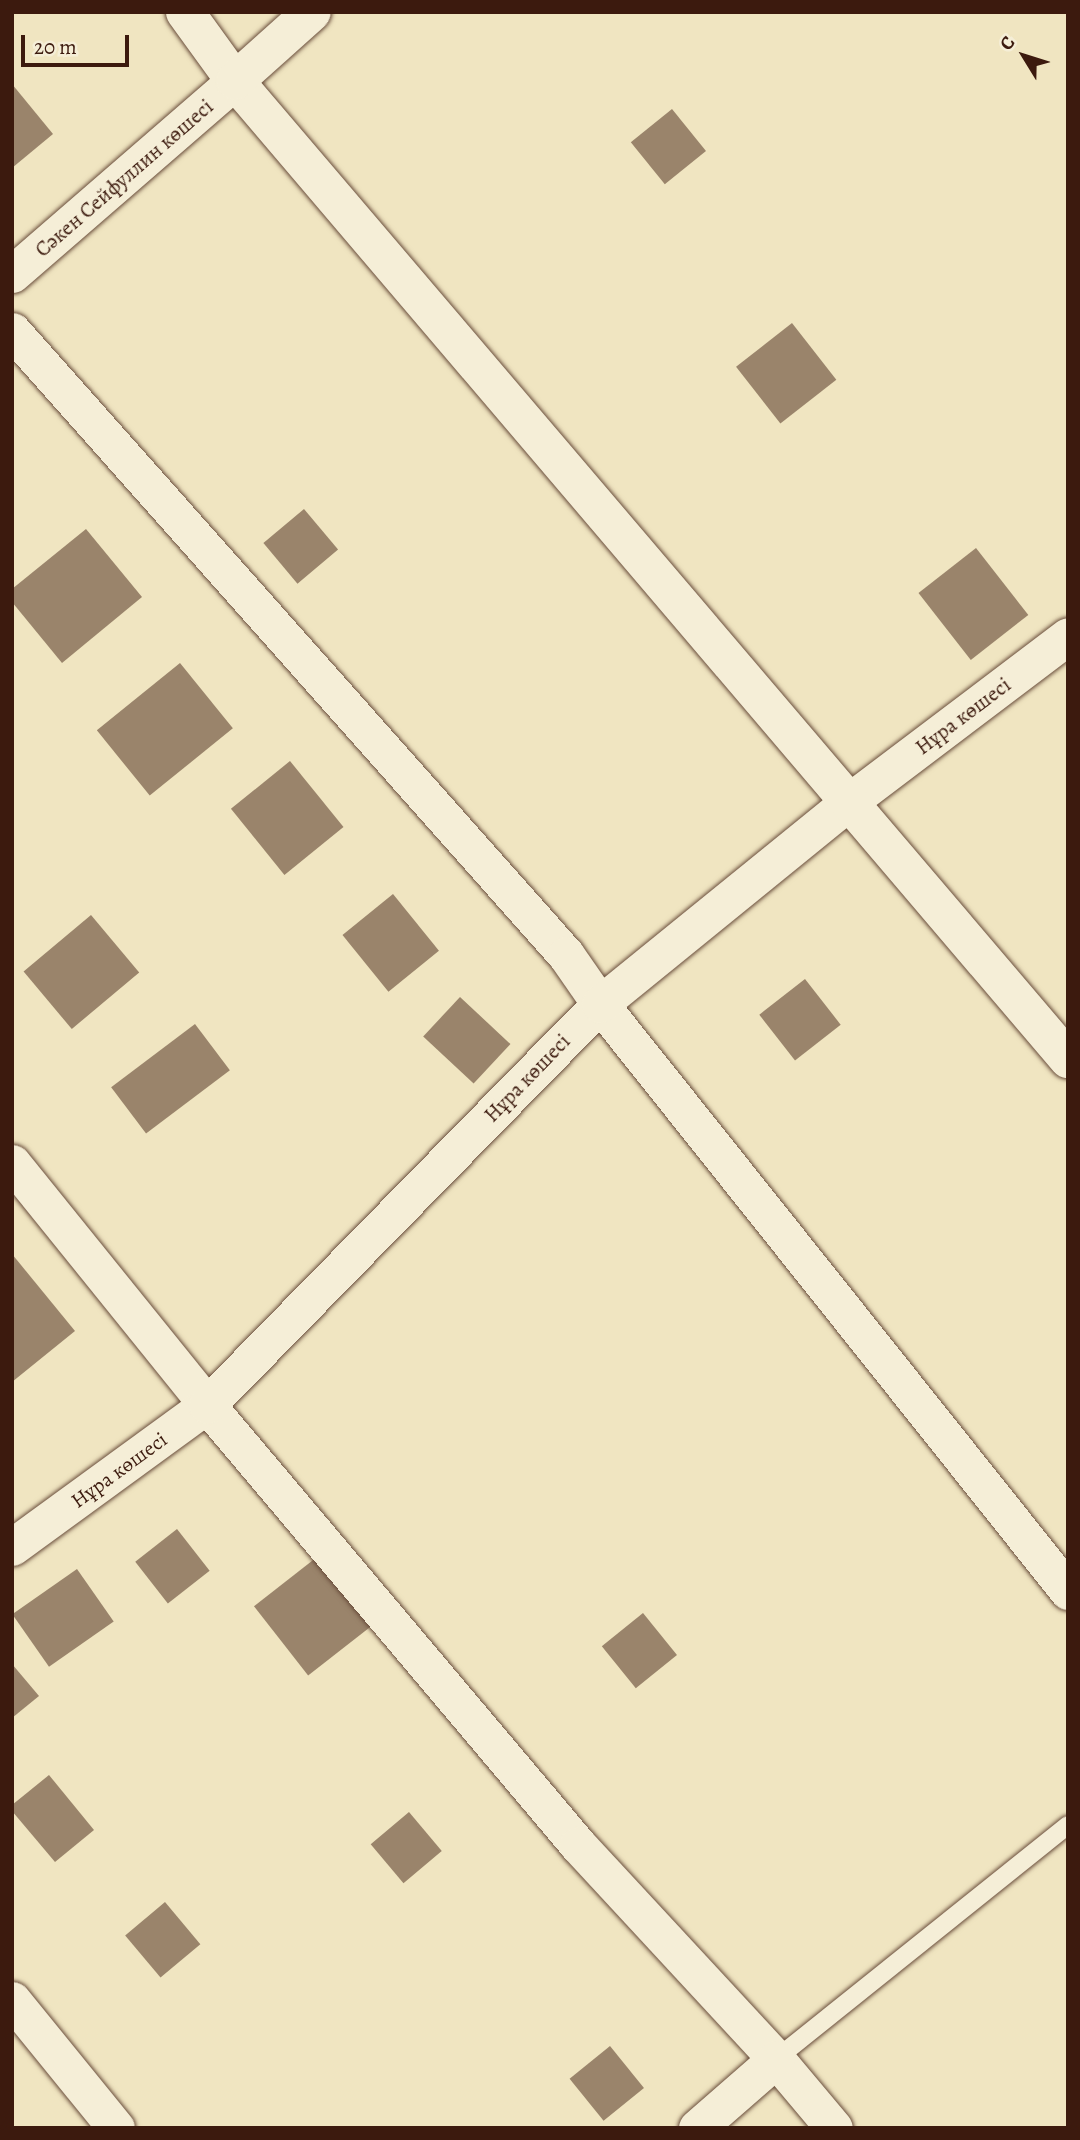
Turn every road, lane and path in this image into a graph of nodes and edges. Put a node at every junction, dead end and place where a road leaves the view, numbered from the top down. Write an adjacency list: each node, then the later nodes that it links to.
1 (186, 12): 3 (street)
2 (312, 12): 3 (street)
3 (235, 81): 4 (street, Сәкен Сейфуллин көшесі); 7 (street)
4 (12, 274)
5 (12, 331): 8 (street)
6 (1068, 636): 7 (street, Нұра көшесі)
7 (850, 802): 8 (street, Нұра көшесі); 9 (street)
8 (600, 1004): 11 (street, Нұра көшесі); 13 (street)
9 (1068, 1059)
10 (12, 1163): 11 (street)
11 (207, 1405): 12 (street, Нұра көшесі); 16 (street)
12 (12, 1548)
13 (1068, 1591)
14 (1068, 1825): 16 (lane)
15 (12, 2000): 17 (street)
16 (776, 2059): 18 (street); 19 (street)
17 (116, 2128)
18 (697, 2128)
19 (834, 2128)

